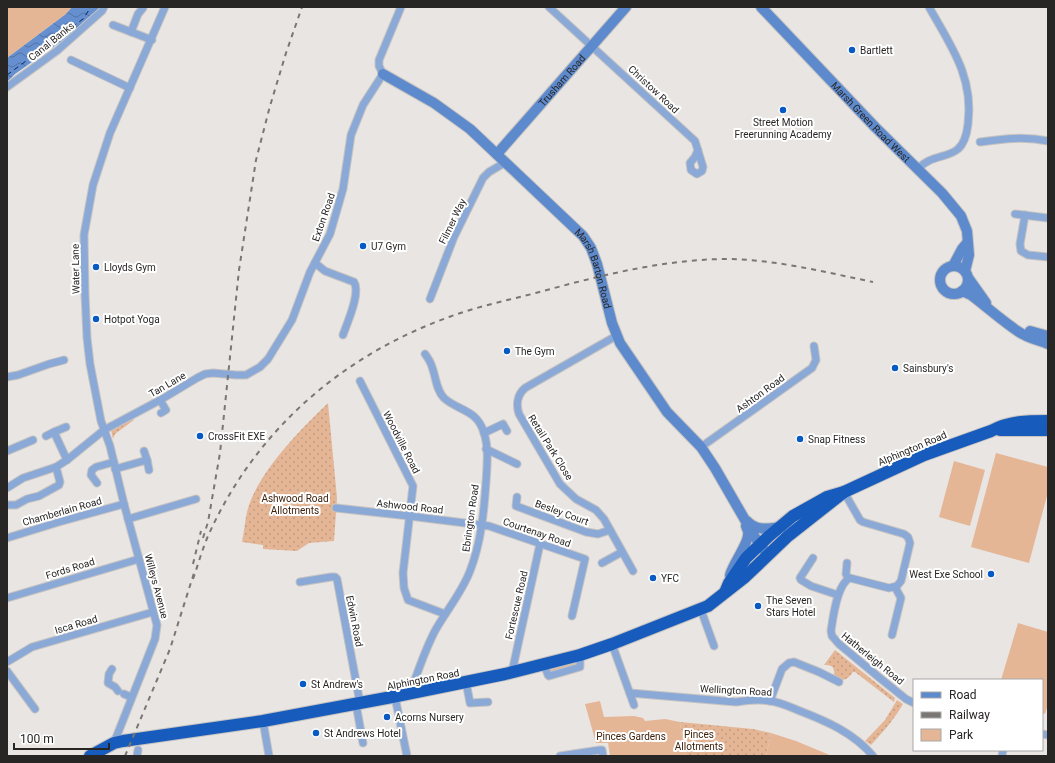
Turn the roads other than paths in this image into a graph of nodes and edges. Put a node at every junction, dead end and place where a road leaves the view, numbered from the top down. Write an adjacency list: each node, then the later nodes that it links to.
1 (104, 7): 15 (street, Canal Banks)
2 (165, 7): 11 (street, Water Lane)
3 (401, 7): 14 (street)
4 (549, 7): 12 (street, Christow Road)
5 (626, 7): 12 (street, Trusham Road)
6 (761, 7): 22 (street, Marsh Green Road West)
7 (929, 7): 22 (street)
8 (143, 8): 10 (street)
9 (113, 25): 10 (street)
10 (131, 32): 11 (street)
11 (152, 40): 16 (street, Water Lane)
12 (593, 46): 19 (street, Christow Road); 20 (street, Trusham Road)
13 (71, 60): 16 (street)
14 (383, 74): 20 (street, Marsh Barton Road); 28 (street, Exton Road)
15 (7, 87)
16 (130, 88): 51 (street, Water Lane)
17 (1048, 141): 18 (street)
18 (980, 142)
19 (698, 150)
20 (497, 154): 21 (street, Marsh Barton Road)
21 (506, 162): 32 (street, Filmer Way); 36 (street, Marsh Barton Road)
22 (918, 169): 26 (street, Marsh Green Road West)
23 (1015, 214): 24 (street)
24 (1025, 215): 25 (street); 27 (street)
25 (1048, 218)
26 (967, 243): 29 (street); 30 (street, Marsh Green Road West)
27 (1048, 258)
28 (315, 264): 35 (street); 42 (street, Exton Road)
29 (953, 266): 30 (street); 31 (street)
30 (967, 275): 31 (street); 33 (street)
31 (962, 291): 33 (street)
32 (430, 299)
33 (991, 311): 34 (street)
34 (1011, 326): 37 (street); 38 (street)
35 (343, 335)
36 (616, 336): 59 (street, Marsh Barton Road); 82 (street, Retail Park Close)
37 (1048, 336)
38 (1048, 344)
39 (814, 346): 59 (street, Ashton Road)
40 (425, 354): 56 (street, Ebrington Road)
41 (64, 360): 43 (street)
42 (246, 375): 45 (street, Tan Lane)
43 (7, 377)
44 (360, 381): 77 (street, Woodville Road)
45 (160, 400): 46 (street); 51 (street, Tan Lane)
46 (161, 413)
47 (1048, 416): 48 (street)
48 (1024, 421): 49 (highway, Alphington Road); 54 (highway, Alphington Road)
49 (1048, 421)
50 (66, 427): 55 (street)
51 (104, 430): 63 (street); 66 (street, Willeys Avenue)
52 (1048, 430): 54 (highway, Alphington Road)
53 (507, 431): 56 (street)
54 (991, 431): 71 (highway, Alphington Road)
55 (54, 432): 57 (street); 63 (street)
56 (484, 433): 60 (street, Ebrington Road)
57 (46, 436)
58 (33, 440): 61 (street)
59 (701, 447): 78 (street, Marsh Barton Road)
60 (486, 449): 65 (street); 80 (street, Ebrington Road)
61 (7, 451)
62 (144, 451): 64 (street)
63 (67, 460): 67 (street)
64 (147, 460): 66 (street); 68 (street)
65 (517, 464)
66 (115, 466): 69 (street); 74 (street, Willeys Avenue)
67 (56, 468): 70 (street); 75 (street)
68 (149, 470)
69 (97, 483)
70 (8, 486)
71 (844, 492): 81 (highway, Alphington Road); 83 (highway, Alphington Road); 97 (street)
72 (517, 497): 82 (street, Besley Court)
73 (196, 499): 79 (street)
74 (124, 504): 79 (street, Willeys Avenue); 84 (street, Chamberlain Road)
75 (7, 505)
76 (336, 508): 77 (street, Ashwood Road)
77 (410, 516): 80 (street, Ashwood Road); 103 (street, Woodville Road)
78 (743, 517): 81 (street, Marsh Barton Road); 85 (street, Marsh Barton Road); 96 (street, Marsh Barton Road)
79 (128, 519): 90 (street, Willeys Avenue)
80 (481, 525): 86 (street, Courtenay Road); 103 (street, Ebrington Road)
81 (780, 527): 85 (highway, Alphington Road)
82 (610, 530): 87 (street, Retail Park Close)
83 (788, 536): 85 (street); 88 (highway, Alphington Road)
84 (7, 538)
85 (759, 542): 88 (street, Marsh Barton Road); 96 (highway, Alphington Road)
86 (540, 544): 104 (street, Courtenay Road); 111 (street, Fortescue Road)
87 (622, 552): 91 (street); 93 (street, Retail Park Close)
88 (768, 555): 98 (highway, Alphington Road)
89 (813, 558): 99 (street)
90 (139, 559): 100 (street, Fords Road); 102 (street, Willeys Avenue)
91 (602, 563)
92 (847, 563): 94 (street)
93 (633, 571)
94 (848, 578): 97 (street); 99 (street, Hatherleigh Road)
95 (300, 582): 121 (street, Edwin Road)
96 (728, 583): 98 (highway, Alphington Road)
97 (895, 587): 105 (street)
98 (724, 595): 101 (highway, Alphington Road)
99 (838, 595): 120 (street, Hatherleigh Road)
100 (7, 598)
101 (701, 610): 106 (highway, Alphington Road); 107 (street)
102 (153, 612): 108 (street, Isca Road); 116 (street, Willeys Avenue)
103 (445, 614): 114 (street, Ebrington Road)
104 (572, 616)
105 (892, 635)
106 (612, 644): 111 (highway, Alphington Road); 115 (street)
107 (714, 646)
108 (7, 662)
109 (112, 669): 116 (street)
110 (7, 670): 123 (street)
111 (512, 672): 112 (highway, Alphington Road)
112 (466, 682): 114 (highway, Alphington Road); 119 (street)
113 (839, 682): 118 (street)
114 (410, 693): 117 (highway, Alphington Road)
115 (630, 693): 118 (street, Wellington Road); 122 (street)
116 (131, 697): 125 (street, Willeys Avenue)
117 (395, 697): 121 (highway, Alphington Road); 130 (street)
118 (770, 701): 132 (street, Wellington Road)
119 (488, 702)
120 (913, 702)
121 (358, 704): 124 (highway, Alphington Road); 126 (street)
122 (634, 705)
123 (35, 709)
124 (263, 721): 125 (highway, Alphington Road); 129 (street)
125 (114, 743): 128 (highway)
126 (363, 743)
127 (601, 753): 131 (street)
128 (90, 756)
129 (269, 756)
130 (407, 756)
131 (560, 756)
132 (873, 756)

